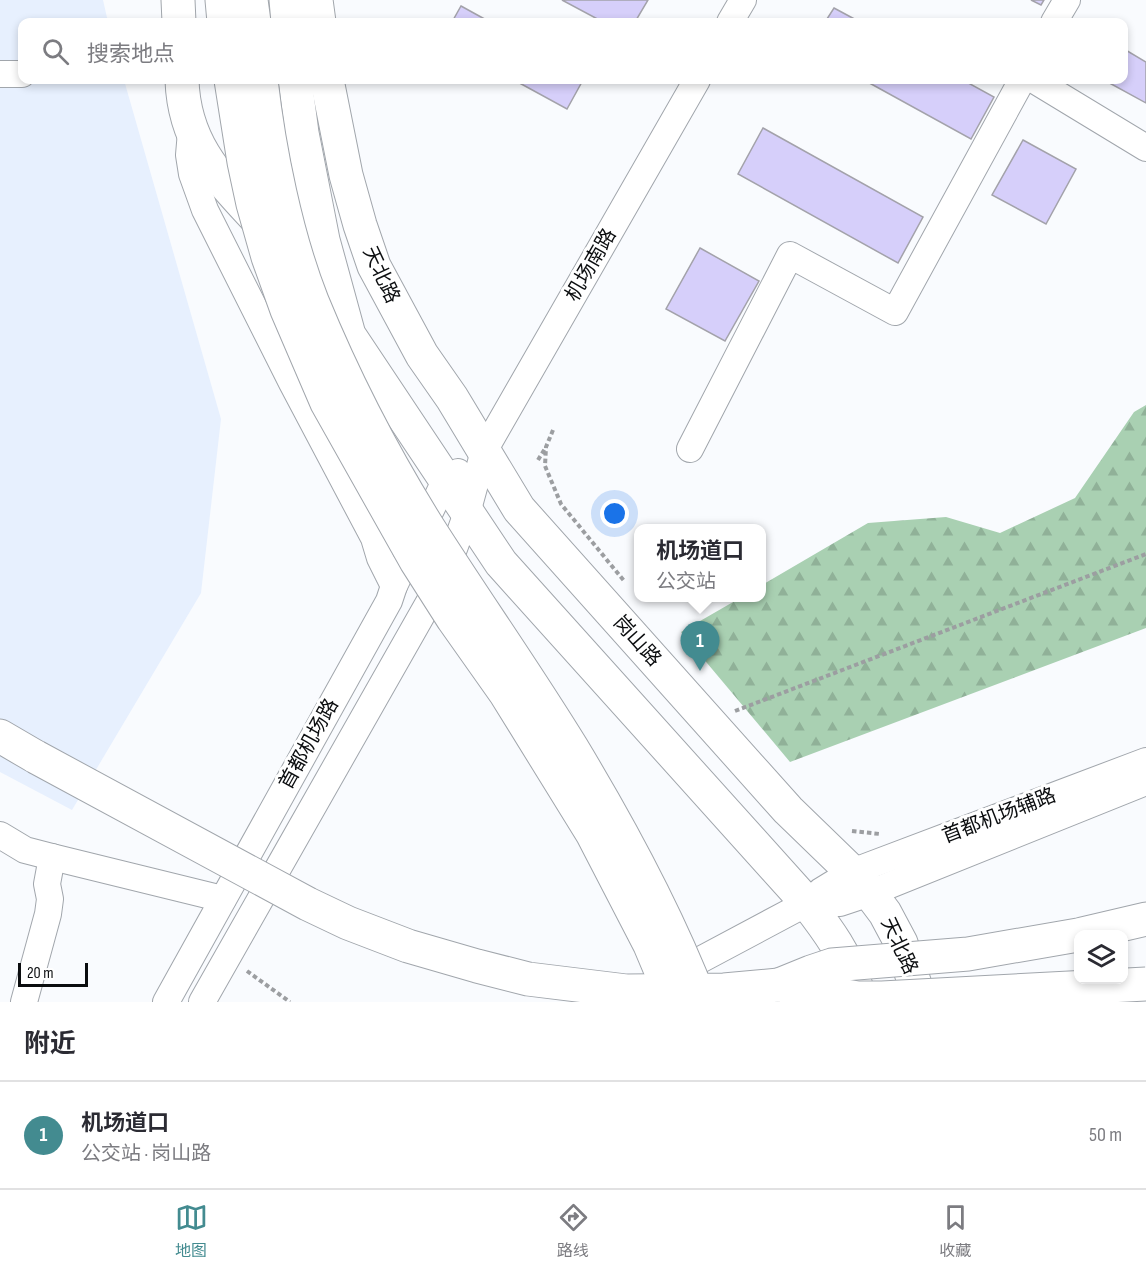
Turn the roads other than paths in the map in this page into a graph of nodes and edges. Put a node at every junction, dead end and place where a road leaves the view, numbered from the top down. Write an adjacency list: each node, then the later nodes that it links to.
1 (178, 0): 8 (main road)
2 (222, 0): 9 (main road)
3 (251, 0): 10 (main road)
4 (286, 0): 11 (main road)
5 (316, 0): 12 (main road)
6 (743, 0): 13 (street)
7 (1067, 0): 14 (street)
8 (179, 18)
9 (224, 18)
10 (253, 18)
11 (288, 18)
12 (318, 18)
13 (732, 18)
14 (1056, 18)
15 (0, 74): 16 (street)
16 (18, 74)
17 (182, 84): 25 (main road)
18 (232, 84): 50 (main road, bridge)
19 (261, 84): 51 (main road, bridge)
20 (296, 84): 27 (main road)
21 (328, 84): 29 (main road, 天北路)
22 (695, 84): 29 (street, 机场南路)
23 (1020, 84): 28 (street)
24 (1041, 84): 26 (street)
25 (191, 132): 27 (main road); 32 (street)
26 (1146, 148)
27 (349, 335): 30 (main road)
28 (690, 449)
29 (484, 451): 30 (street); 31 (street, 首都机场路); 38 (main road, 岗山路)
30 (445, 482): 31 (main road); 32 (street, 首都机场路)
31 (467, 513): 40 (main road); 48 (street, 首都机场路)
32 (394, 586): 39 (street, 首都机场路)
33 (0, 736): 45 (main road, bridge)
34 (1146, 761): 38 (street, 首都机场辅路)
35 (1146, 782): 38 (street, 首都机场辅路)
36 (0, 835): 37 (street)
37 (52, 857): 39 (street); 46 (street)
38 (861, 883): 40 (street); 53 (main road, 天北路)
39 (223, 899): 47 (street, 首都机场路)
40 (807, 903): 49 (street); 52 (main road)
41 (1146, 919): 42 (main road)
42 (1101, 930)
43 (1074, 936): 45 (main road, bridge)
44 (1146, 984): 45 (main road, bridge)
45 (779, 986)
46 (24, 1002)
47 (166, 1002)
48 (202, 1002)
49 (622, 1002)
50 (674, 1002)
51 (701, 1002)
52 (861, 1002)
53 (921, 1002)

